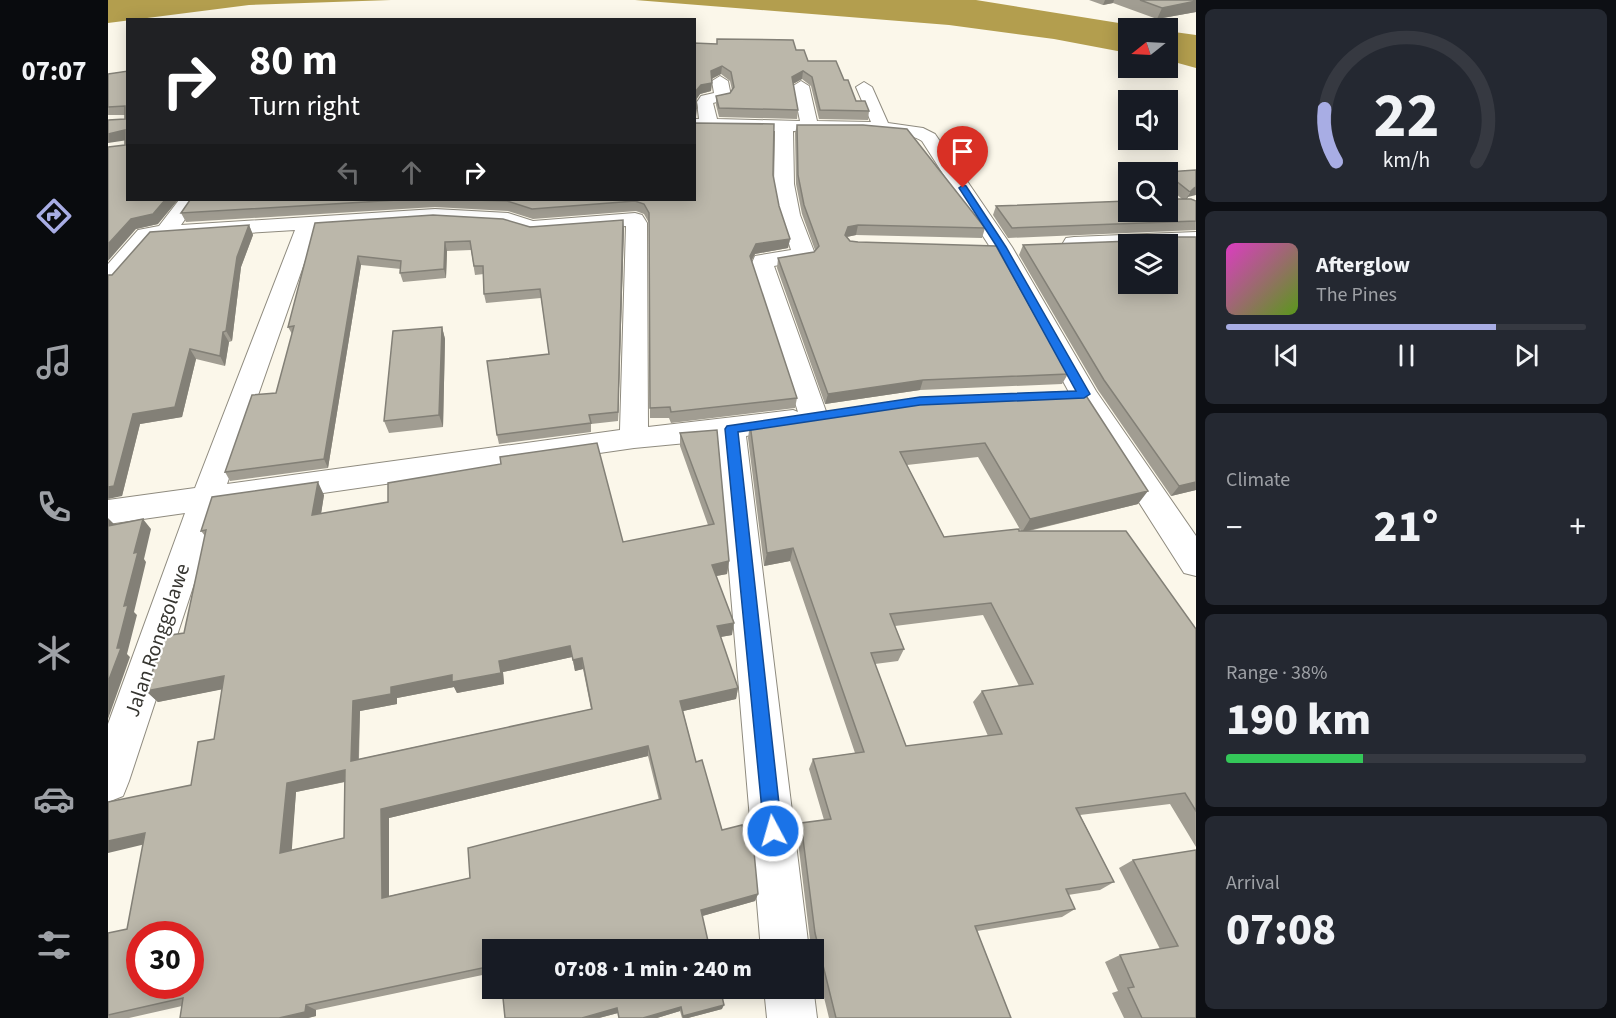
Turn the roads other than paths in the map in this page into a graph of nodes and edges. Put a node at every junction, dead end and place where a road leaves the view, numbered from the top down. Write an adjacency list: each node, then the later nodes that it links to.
1 (720, 81): 4 (street)
2 (801, 86): 6 (street)
3 (864, 87): 7 (street)
4 (702, 124): 5 (street)
5 (784, 126): 6 (street); 15 (street)
6 (810, 127): 7 (street)
7 (882, 128): 19 (street)
8 (320, 201): 10 (street, Jalan Ronggolawe)
9 (187, 202): 11 (street)
10 (308, 224): 11 (street); 16 (street); 17 (street, Jalan Ronggolawe)
11 (165, 232): 14 (street)
12 (1196, 238): 13 (street)
13 (1059, 244)
14 (108, 278)
15 (731, 429): 16 (street); 21 (street)
16 (634, 438): 17 (street)
17 (206, 499): 18 (street); 20 (street, Jalan Ronggolawe)
18 (108, 512)
19 (1196, 563)
20 (108, 782)
21 (784, 939)
22 (790, 999): 23 (street)
23 (792, 1018)

